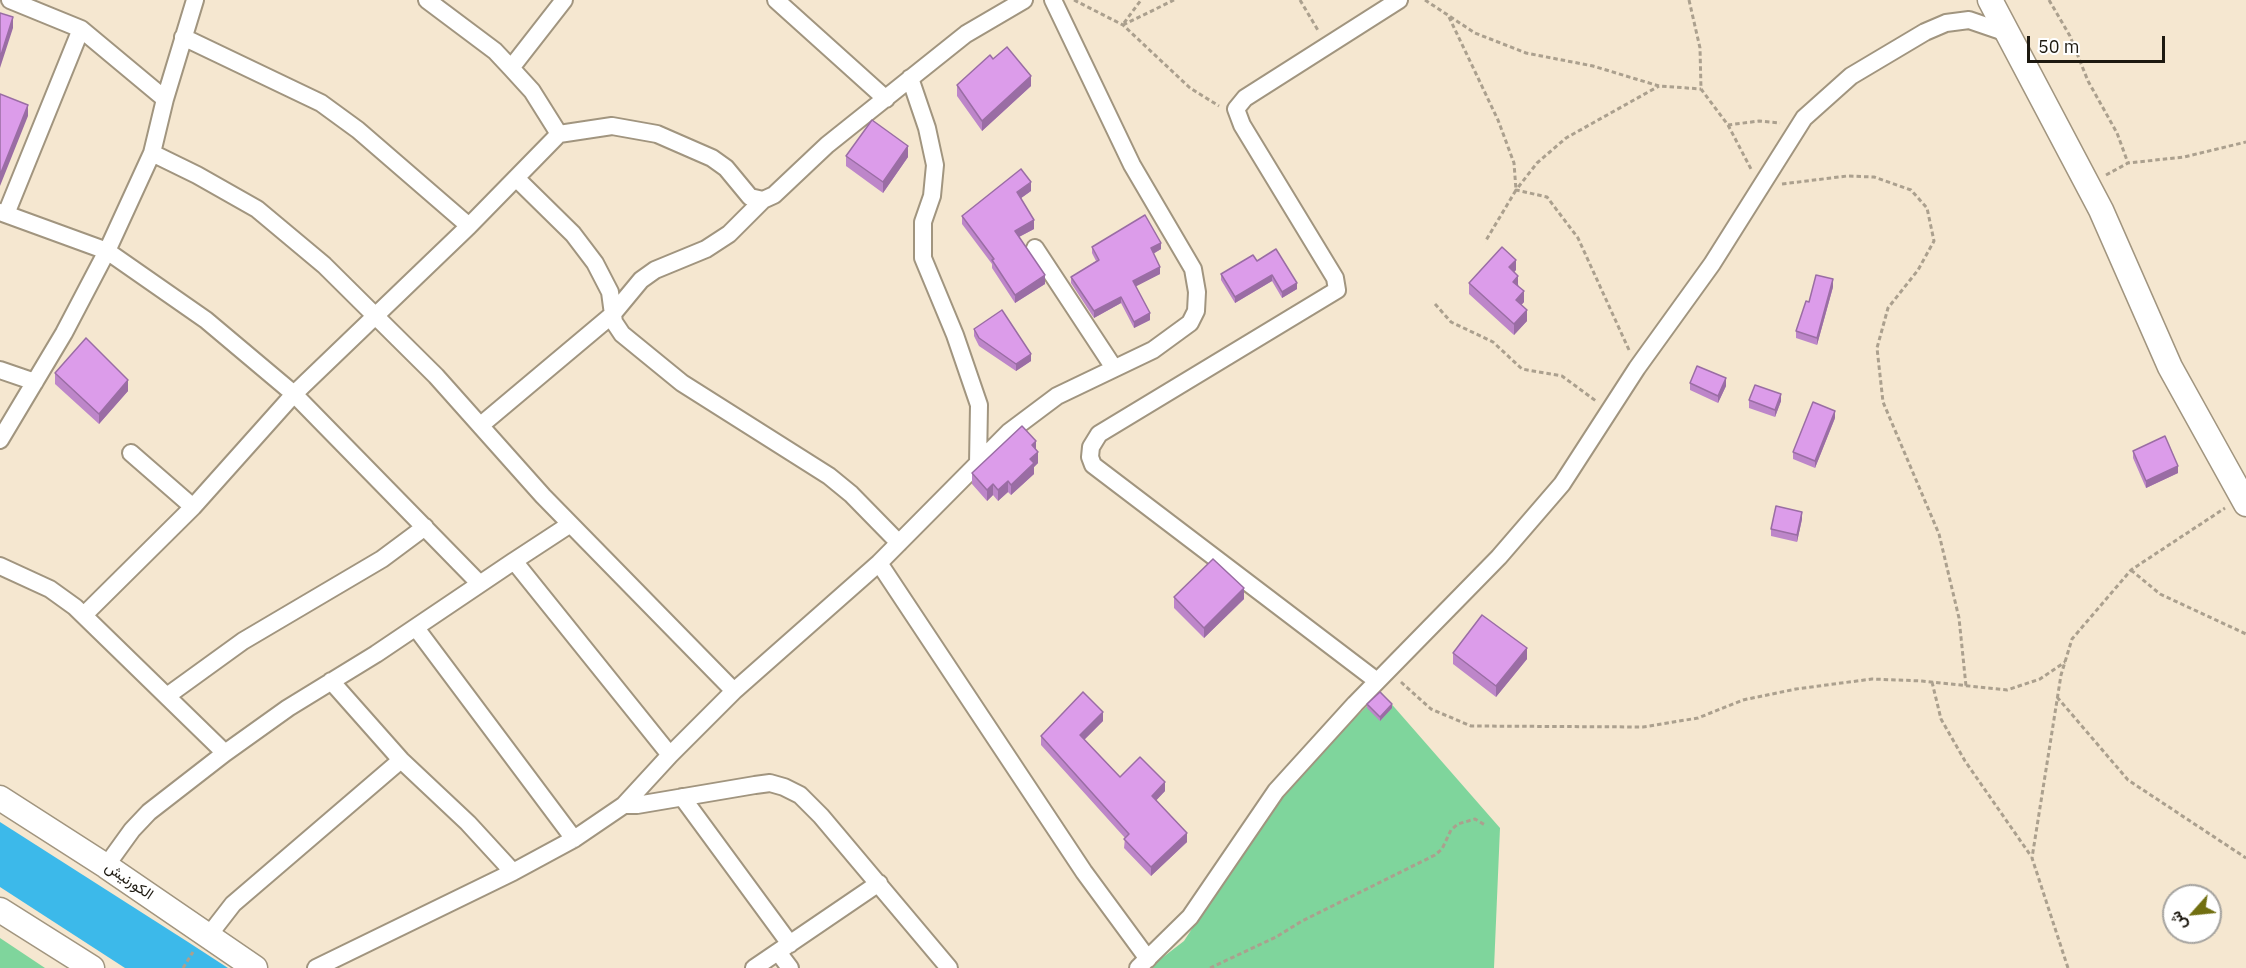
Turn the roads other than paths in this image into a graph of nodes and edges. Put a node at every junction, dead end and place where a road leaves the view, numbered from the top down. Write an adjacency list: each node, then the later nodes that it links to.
1 (10, 0): 10 (street)
2 (195, 0): 12 (street)
3 (427, 0): 13 (street)
4 (564, 0): 13 (street)
5 (776, 0): 16 (street)
6 (1024, 0): 14 (street)
7 (1053, 0): 27 (street)
8 (1399, 0): 46 (street)
9 (1990, 0): 11 (street)
10 (81, 29): 15 (street); 21 (street)
11 (2007, 33): 35 (street); 46 (street)
12 (183, 37): 15 (street); 22 (street)
13 (511, 68): 17 (street)
14 (910, 78): 16 (street); 34 (street)
15 (165, 99): 18 (street)
16 (886, 99): 20 (street)
17 (559, 134): 19 (street); 20 (street)
18 (152, 153): 24 (street); 25 (street)
19 (516, 178): 22 (street); 26 (street)
20 (763, 200): 26 (street)
21 (3, 213): 24 (street)
22 (469, 226): 25 (street)
23 (1035, 248): 27 (street)
24 (107, 251): 29 (street); 30 (street)
25 (375, 314): 30 (street); 31 (street)
26 (612, 315): 31 (street); 39 (street)
27 (1114, 368): 34 (street)
28 (0, 370): 29 (street)
29 (35, 382): 32 (street)
30 (294, 394): 36 (street); 38 (street)
31 (481, 425): 37 (street)
32 (0, 440)
33 (131, 453): 36 (street)
34 (978, 464): 39 (street)
35 (2244, 500)
36 (193, 507): 44 (street)
37 (569, 525): 40 (street); 48 (street)
38 (425, 527): 43 (street); 49 (street)
39 (899, 543): 41 (street)
40 (514, 561): 43 (street); 51 (street)
41 (879, 563): 48 (street); 63 (street)
42 (0, 566): 44 (street)
43 (479, 583): 45 (street)
44 (84, 615): 49 (street)
45 (416, 628): 47 (street); 56 (street)
46 (1382, 676): 63 (street)
47 (331, 681): 50 (street); 52 (street)
48 (734, 691): 51 (street)
49 (167, 696): 50 (street)
50 (225, 753): 57 (street)
51 (670, 755): 55 (street)
52 (401, 760): 58 (street); 61 (street)
53 (682, 797): 55 (street); 59 (street); 62 (street)
54 (0, 798): 57 (street, الكورنيش)
55 (624, 805): 56 (street)
56 (574, 839): 58 (street)
57 (106, 866): 61 (street, الكورنيش)
58 (513, 872): 66 (street)
59 (879, 883): 62 (street); 69 (street)
60 (0, 910): 64 (street)
61 (203, 941): 65 (street, الكورنيش)
62 (784, 948): 67 (street); 68 (street)
63 (1143, 964)
64 (92, 968)
65 (255, 968)
66 (316, 968)
67 (754, 968)
68 (790, 968)
69 (949, 968)

